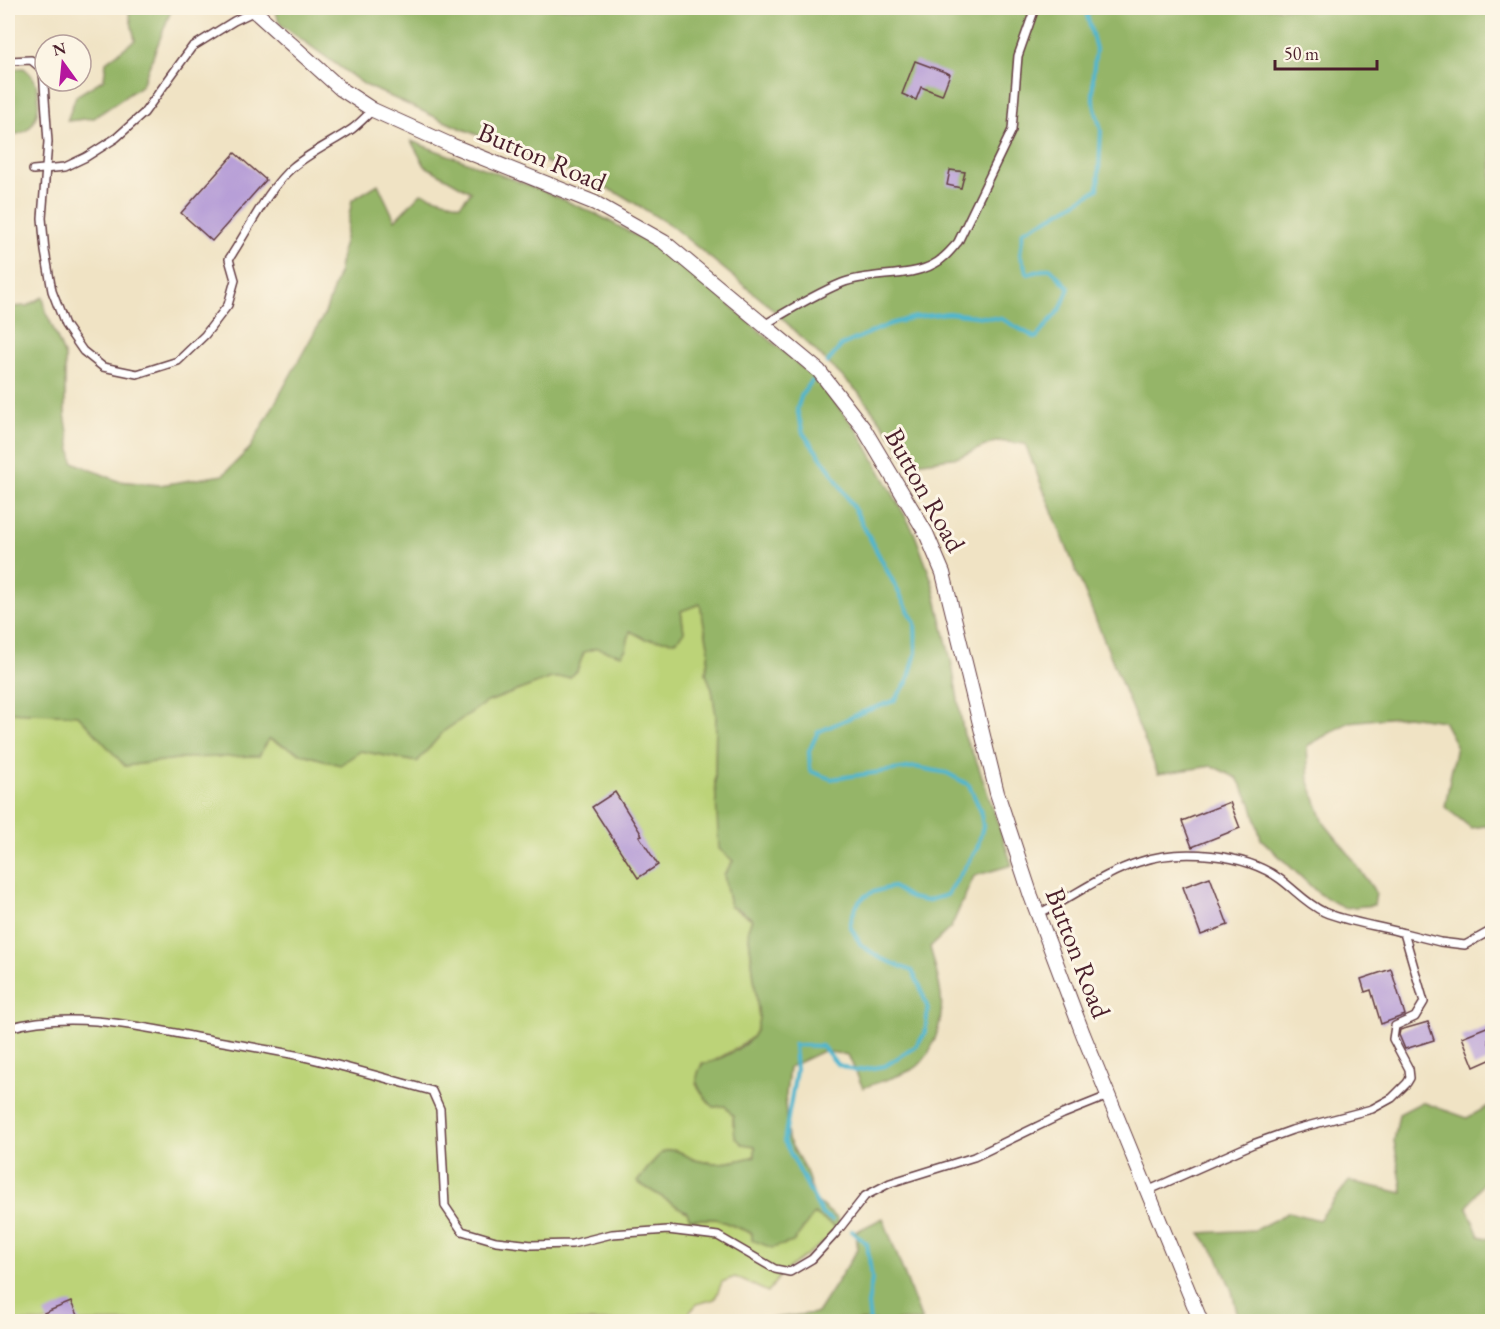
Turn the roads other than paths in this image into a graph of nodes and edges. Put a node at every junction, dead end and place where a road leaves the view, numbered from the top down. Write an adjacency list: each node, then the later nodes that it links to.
1 (1035, 8): 7 (lane)
2 (253, 9): 4 (street, Button Road); 5 (lane)
3 (8, 61): 5 (lane)
4 (373, 110): 5 (lane); 7 (street, Button Road)
5 (47, 168): 6 (lane)
6 (33, 170)
7 (764, 325): 8 (street, Button Road)
8 (1038, 914): 10 (lane); 12 (street, Button Road)
9 (1492, 930): 10 (lane)
10 (1404, 933): 13 (lane)
11 (8, 1028): 12 (lane)
12 (1109, 1096): 13 (street, Button Road)
13 (1147, 1191): 14 (street, Button Road)
14 (1201, 1322)

